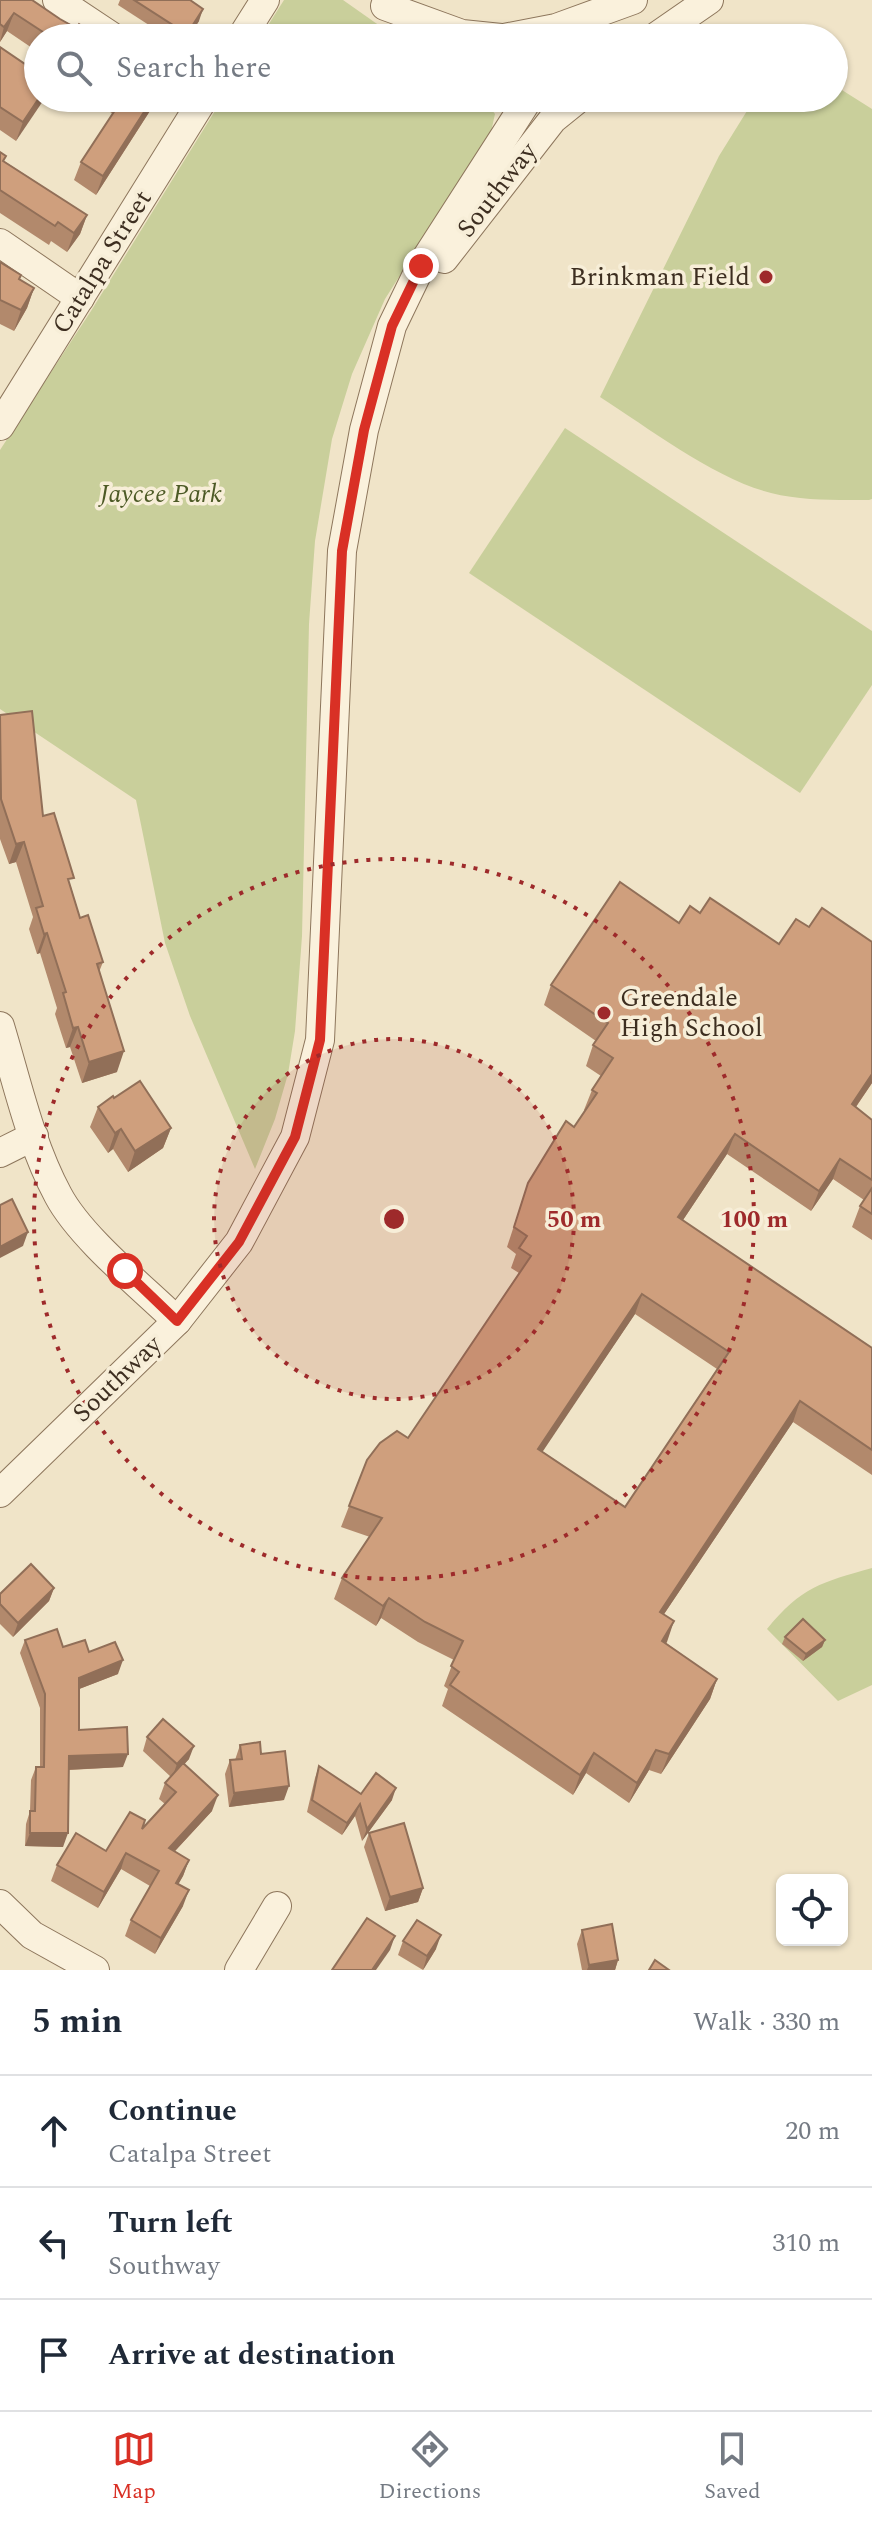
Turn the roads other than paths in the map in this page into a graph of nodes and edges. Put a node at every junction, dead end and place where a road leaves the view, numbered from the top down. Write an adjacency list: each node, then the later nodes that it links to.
1 (57, 0): 6 (street)
2 (265, 0): 7 (street)
3 (709, 0): 12 (street)
4 (380, 3): 8 (street); 9 (street)
5 (621, 5): 10 (street); 11 (street)
6 (93, 24)
7 (250, 24)
8 (411, 24)
9 (436, 24)
10 (567, 24)
11 (596, 24)
12 (674, 24)
13 (195, 112): 19 (street, Catalpa Street)
14 (518, 112): 20 (street, Southway)
15 (544, 112): 17 (street)
16 (562, 112): 17 (street, Southway)
17 (553, 119): 20 (street, Southway)
18 (0, 243): 19 (street)
19 (80, 298): 21 (street, Catalpa Street)
20 (392, 326): 25 (street, Southway)
21 (0, 426)
22 (0, 1026): 23 (street)
23 (34, 1136): 24 (street); 25 (street)
24 (0, 1153)
25 (177, 1321): 26 (street, Southway)
26 (0, 1493)
27 (0, 1904): 29 (street)
28 (277, 1906): 30 (street)
29 (95, 1970)
30 (239, 1970)

